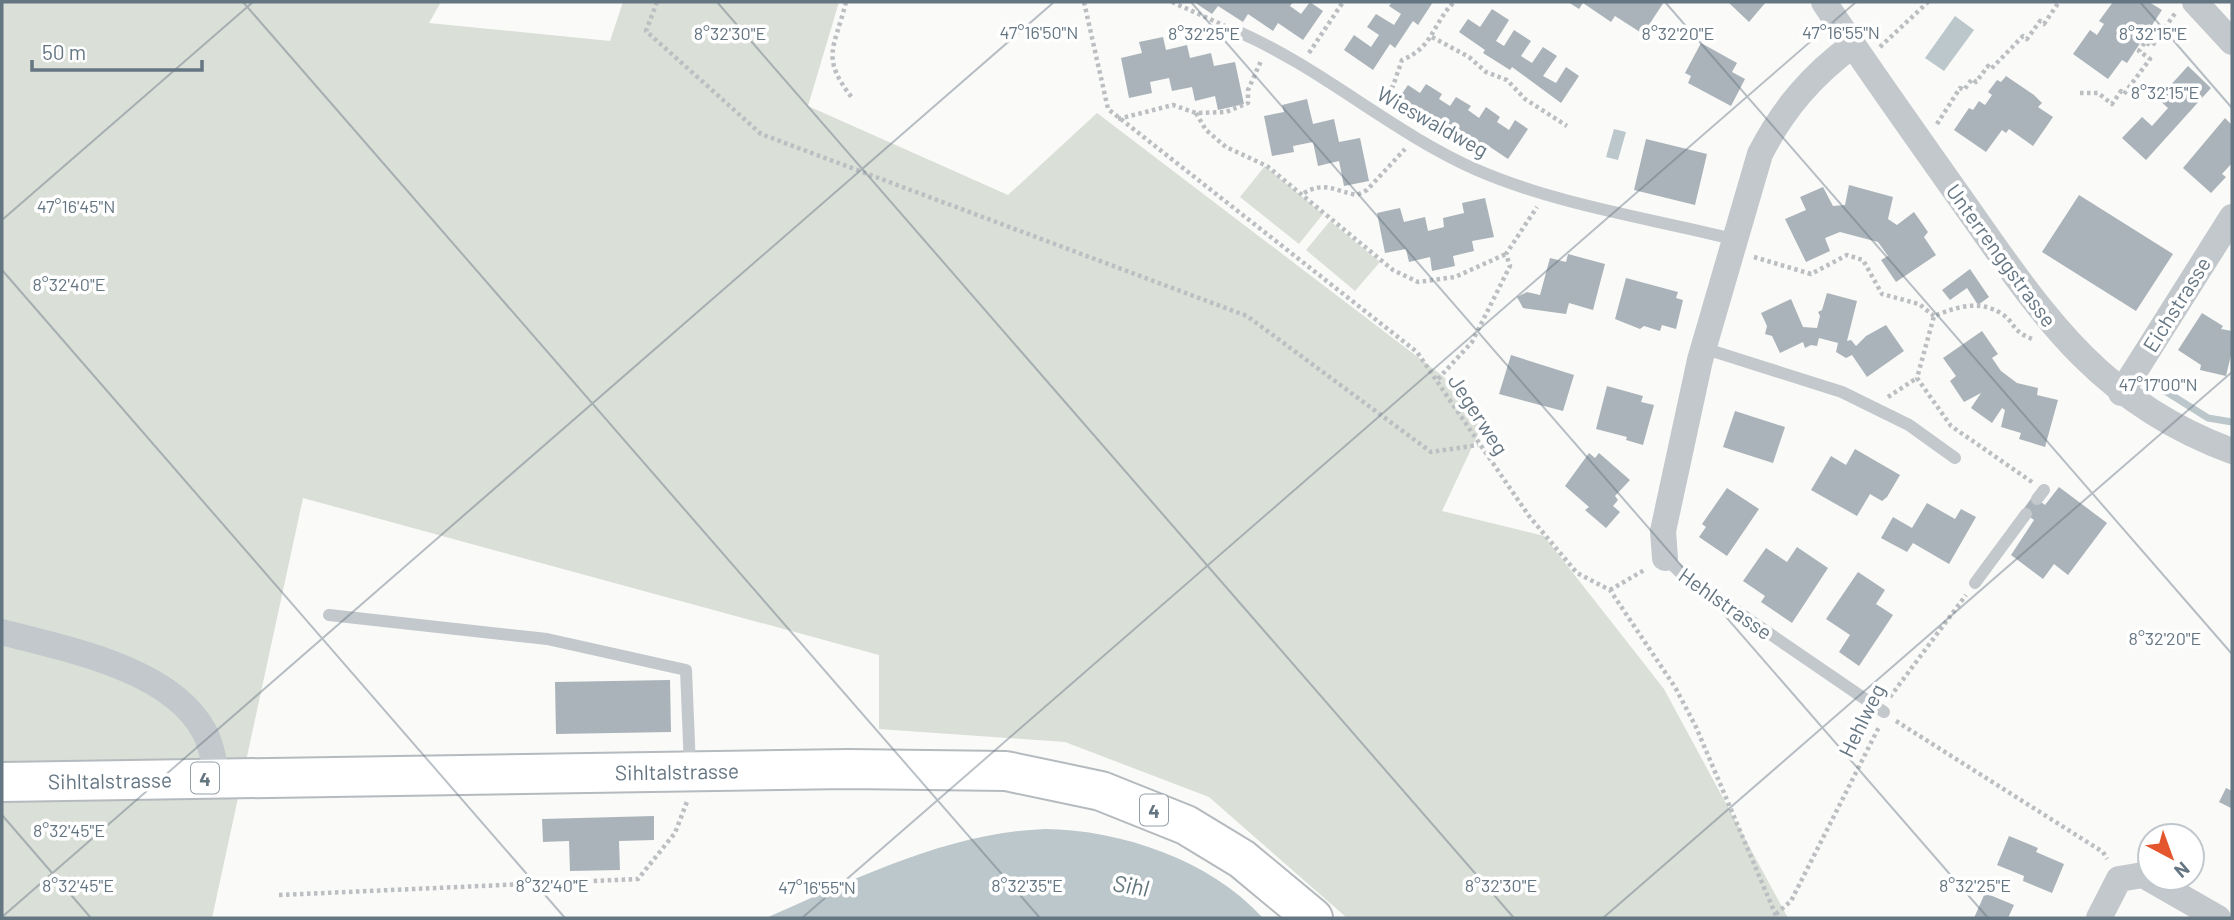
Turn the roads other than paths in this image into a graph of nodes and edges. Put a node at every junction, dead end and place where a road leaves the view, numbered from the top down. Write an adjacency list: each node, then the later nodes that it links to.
1 (1824, 2): 5 (street, Unterrenggstrasse)
2 (2186, 6): 4 (street)
3 (1239, 32): 7 (lane, Wieswaldweg)
4 (2232, 43)
5 (1858, 54): 7 (street, Hehlstrasse); 9 (street, Unterrenggstrasse)
6 (2232, 217): 9 (street, Eichstrasse)
7 (1731, 245): 8 (street, Hehlstrasse)
8 (1703, 348): 11 (lane); 13 (street, Hehlstrasse)
9 (2121, 393): 10 (street, Unterrenggstrasse)
10 (2232, 452)
11 (1955, 458)
12 (2026, 514): 14 (lane)
13 (1665, 558): 17 (lane, Hehlstrasse)
14 (1975, 583)
15 (329, 615): 20 (lane)
16 (2, 632): 18 (street)
17 (1884, 712)
18 (216, 778): 19 (main road, Sihltalstrasse / 4); 20 (main road, Sihltalstrasse / 4)
19 (2, 782)
20 (690, 782): 21 (main road, Sihltalstrasse / 4)
21 (1313, 918)
22 (2099, 918): 23 (street)
23 (2218, 918)

